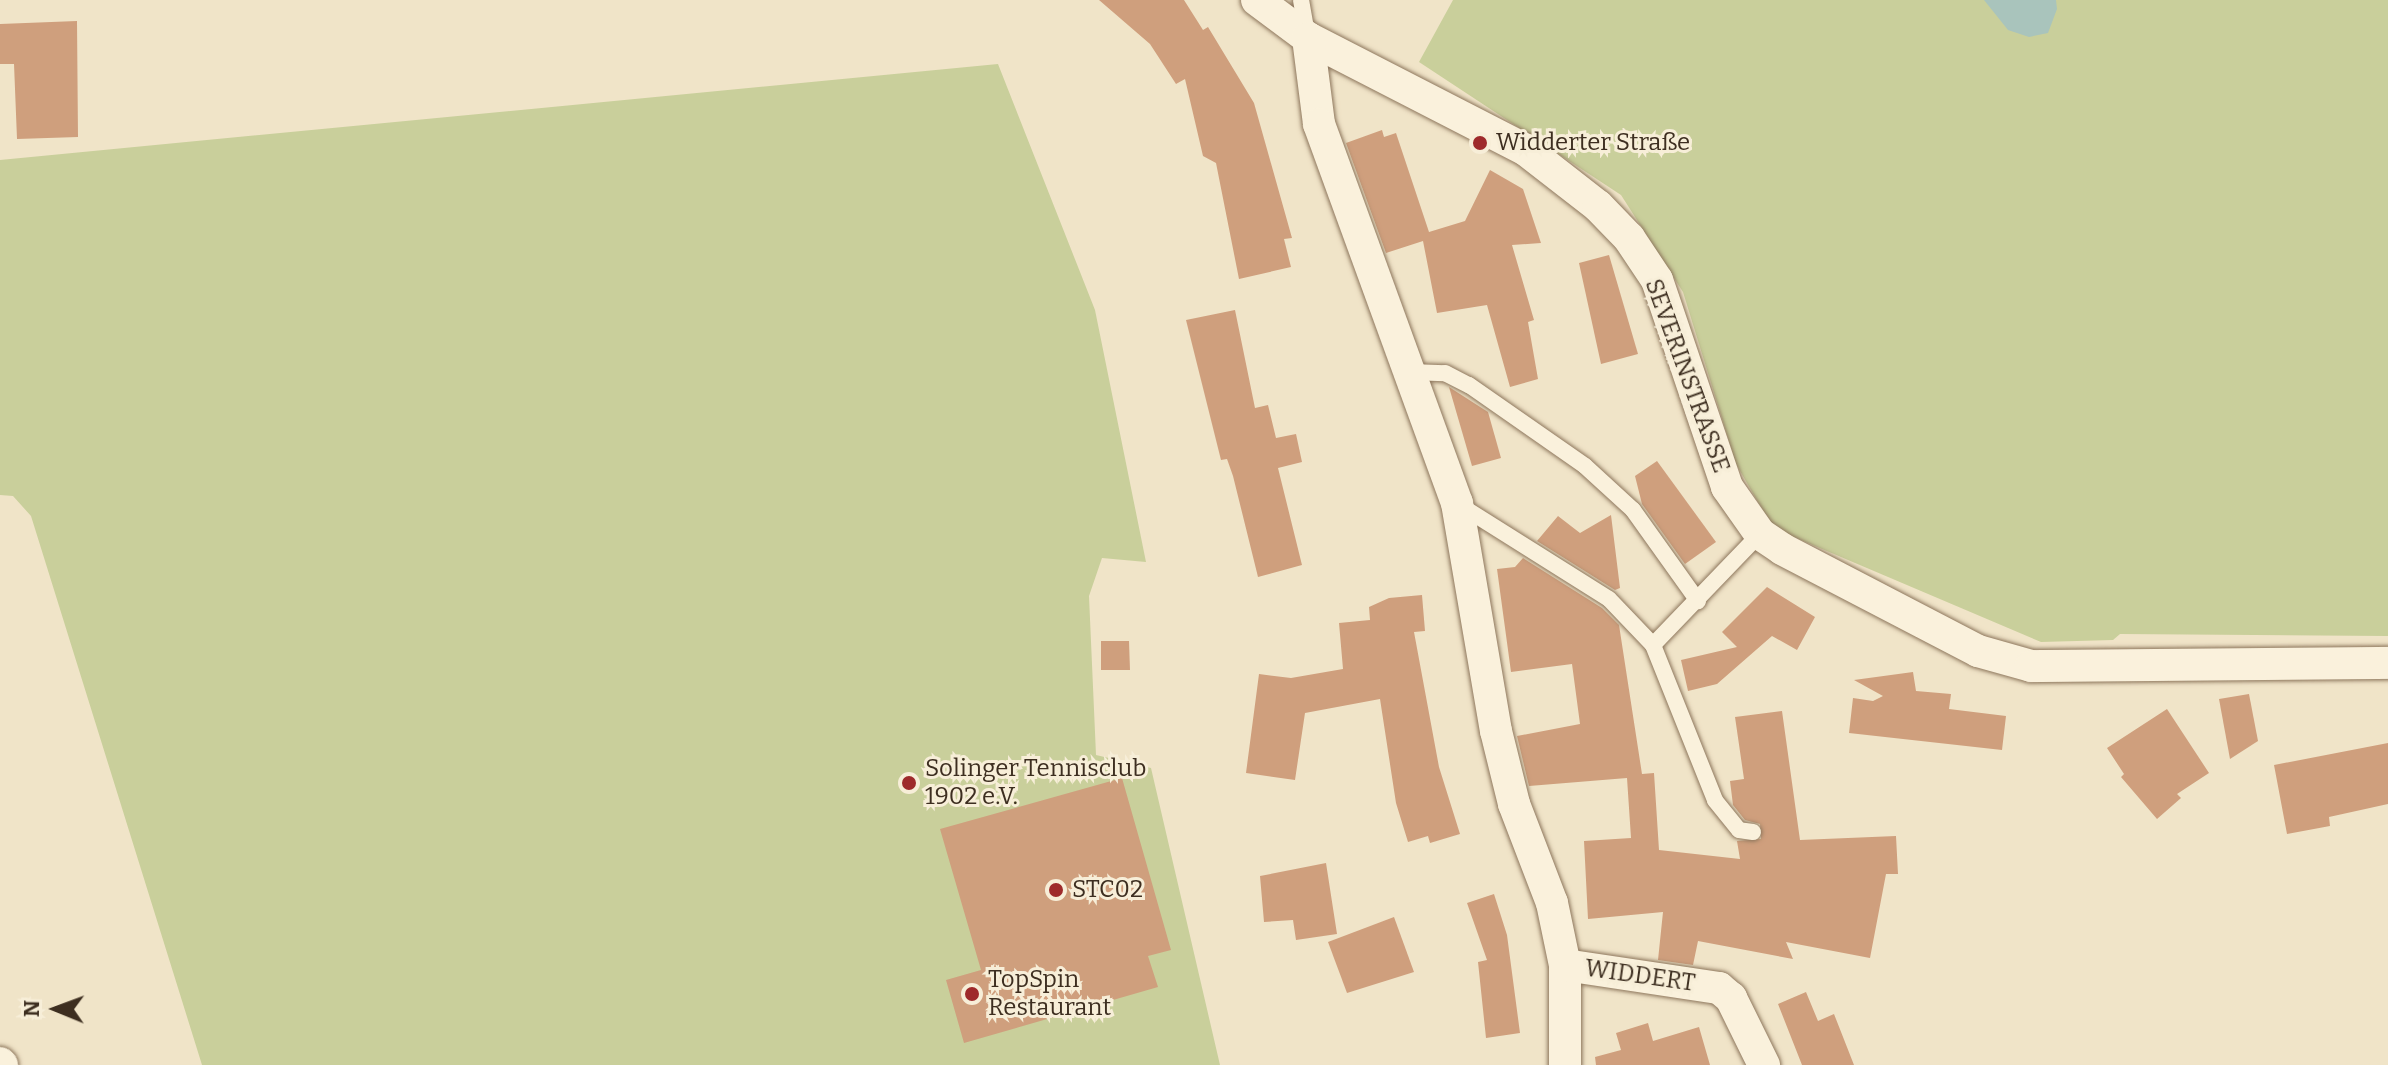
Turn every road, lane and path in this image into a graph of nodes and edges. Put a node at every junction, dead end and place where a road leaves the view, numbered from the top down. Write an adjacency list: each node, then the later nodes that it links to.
1 (1257, 0): 3 (street, SEVERINSTRASSE)
2 (1301, 0): 3 (lane)
3 (1308, 38): 4 (street); 6 (street, SEVERINSTRASSE)
4 (1410, 372): 5 (street); 7 (lane)
5 (1457, 503): 8 (lane); 11 (street)
6 (1760, 534): 7 (lane); 9 (street, SEVERINSTRASSE)
7 (1698, 601): 8 (lane)
8 (1653, 645): 10 (lane)
9 (2388, 663)
10 (1753, 832)
11 (1565, 965): 12 (street); 13 (street, WIDDERT)
12 (1565, 1065)
13 (1764, 1065)

